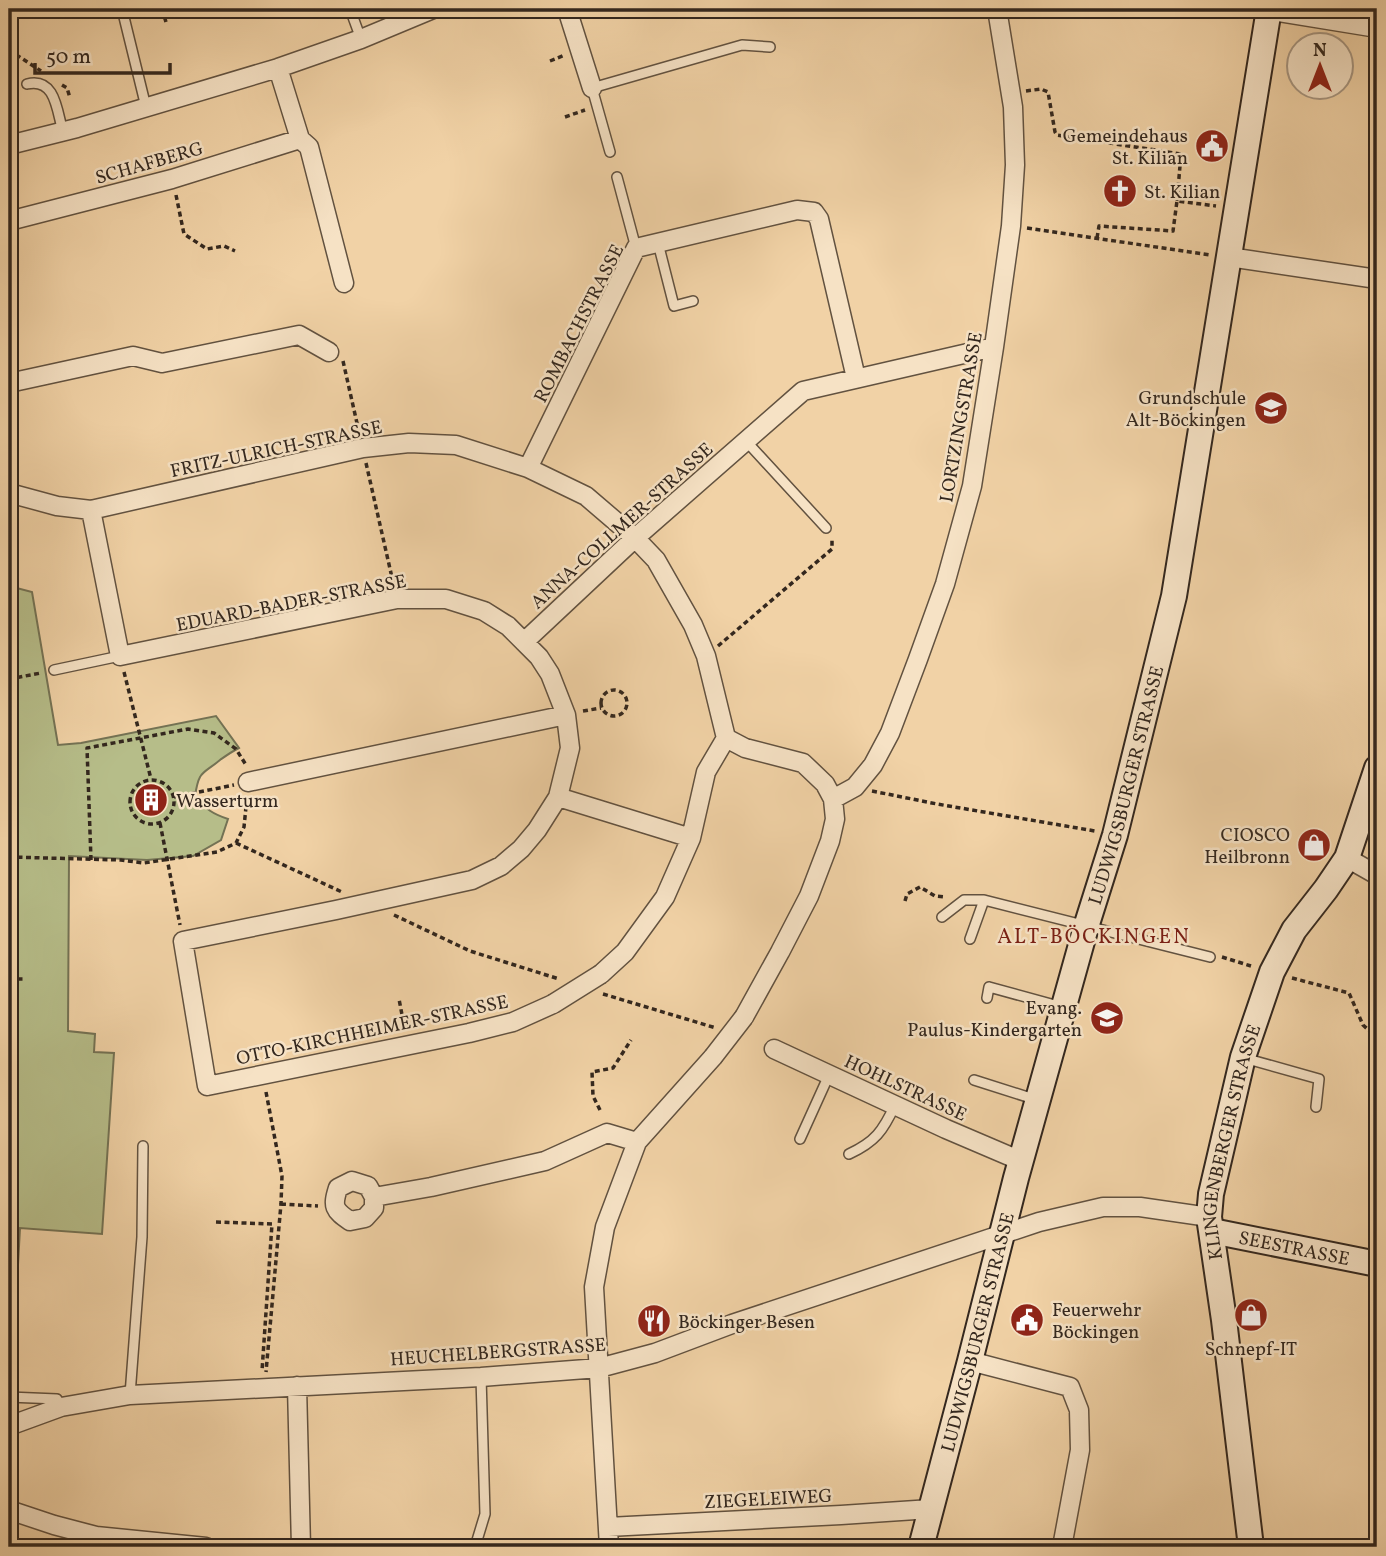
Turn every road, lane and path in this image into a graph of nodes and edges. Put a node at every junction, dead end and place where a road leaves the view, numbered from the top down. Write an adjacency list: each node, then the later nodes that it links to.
1 (71, 9): 10 (lane)
2 (133, 9): 9 (lane)
3 (162, 9): 11 (path)
4 (350, 9): 13 (lane)
5 (433, 9): 13 (street)
6 (567, 9): 17 (street)
7 (997, 9): 18 (street, LORTZINGSTRASSE)
8 (1265, 9): 12 (street); 37 (street, LUDWIGSBURGER STRASSE)
9 (122, 10): 20 (lane)
10 (55, 12)
11 (166, 22)
12 (1377, 28)
13 (361, 39): 15 (street)
14 (770, 47): 17 (lane)
15 (278, 68): 20 (street); 23 (street)
16 (27, 85): 22 (lane)
17 (592, 88): 19 (lane)
18 (1010, 92): 28 (path); 41 (street, LORTZINGSTRASSE)
19 (597, 106): 21 (path); 25 (lane)
20 (146, 107): 22 (street)
21 (565, 117)
22 (63, 131): 24 (street)
23 (300, 139): 27 (street, SCHAFBERG); 39 (street)
24 (9, 145)
25 (610, 152)
26 (617, 177): 34 (lane)
27 (172, 179): 30 (street, SCHAFBERG); 35 (path)
28 (1177, 201): 29 (path); 32 (path)
29 (1219, 206)
30 (9, 221)
31 (1023, 227): 32 (path)
32 (1097, 238): 36 (path)
33 (659, 243): 34 (street, ROMBACHSTRASSE); 40 (lane); 43 (street, ROMBACHSTRASSE)
34 (636, 248): 47 (street, ROMBACHSTRASSE)
35 (235, 251)
36 (1203, 254)
37 (1229, 257): 38 (street); 70 (street, LUDWIGSBURGER STRASSE)
38 (1377, 279)
39 (344, 283)
40 (693, 302)
41 (994, 347): 43 (street, ANNA-COLLMER-STRASSE); 65 (street, LORTZINGSTRASSE)
42 (329, 352): 44 (street); 46 (path)
43 (856, 378): 45 (street, ANNA-COLLMER-STRASSE)
44 (9, 383)
45 (746, 441): 50 (lane); 51 (street, ANNA-COLLMER-STRASSE)
46 (363, 448): 47 (street, FRITZ-ULRICH-STRASSE); 49 (street, FRITZ-ULRICH-STRASSE); 52 (path)
47 (528, 468): 51 (street, FRITZ-ULRICH-STRASSE)
48 (9, 493): 49 (street, FRITZ-ULRICH-STRASSE)
49 (91, 510): 54 (street)
50 (826, 528): 55 (path)
51 (635, 538): 53 (street, ANNA-COLLMER-STRASSE); 55 (street, FRITZ-ULRICH-STRASSE)
52 (397, 600): 53 (street, EDUARD-BADER-STRASSE); 54 (street, EDUARD-BADER-STRASSE)
53 (524, 642): 59 (street, EDUARD-BADER-STRASSE)
54 (120, 656): 56 (lane); 60 (path)
55 (706, 656): 61 (street, FRITZ-ULRICH-STRASSE)
56 (54, 670): 57 (path)
57 (9, 679)
58 (601, 708): 58 (path); 59 (path)
59 (571, 713): 64 (street); 67 (street, EDUARD-BADER-STRASSE)
60 (141, 737): 63 (path); 64 (path); 75 (path)
61 (726, 738): 68 (street); 71 (street, OTTO-KIRCHHEIMER-STRASSE)
62 (1377, 768): 74 (street, KLINGENBERGER STRASSE)
63 (151, 779): 66 (path); 69 (path)
64 (248, 782): 66 (path); 72 (path)
65 (855, 787): 68 (street, LORTZINGSTRASSE); 70 (path)
66 (174, 797): 69 (path)
67 (558, 797): 71 (street); 81 (street, EDUARD-BADER-STRASSE)
68 (833, 799): 106 (street, bridge)
69 (160, 822): 76 (path)
70 (1115, 835): 83 (street, LUDWIGSBURGER STRASSE)
71 (691, 838): 99 (street, OTTO-KIRCHHEIMER-STRASSE, bridge)
72 (236, 843): 76 (path); 81 (path)
73 (9, 857): 75 (path)
74 (1347, 858): 77 (street); 87 (street, KLINGENBERGER STRASSE)
75 (91, 860): 76 (path)
76 (169, 860): 85 (path)
77 (1377, 875)
78 (964, 900): 79 (lane); 80 (path); 82 (lane)
79 (984, 900): 83 (lane); 84 (lane)
80 (905, 901)
81 (367, 903): 85 (street, EDUARD-BADER-STRASSE)
82 (942, 917)
83 (1086, 927): 86 (lane); 92 (street, LUDWIGSBURGER STRASSE)
84 (971, 939)
85 (183, 941): 99 (street, OTTO-KIRCHHEIMER-STRASSE)
86 (1210, 957): 87 (path)
87 (1272, 972): 94 (path); 97 (street, KLINGENBERGER STRASSE)
88 (9, 979): 89 (path)
89 (23, 979)
90 (987, 998): 92 (lane)
91 (399, 999): 93 (path)
92 (1064, 1007): 101 (street, LUDWIGSBURGER STRASSE)
93 (385, 1036)
94 (1377, 1038)
95 (631, 1040): 104 (path)
96 (774, 1049): 98 (street, HOHLSTRASSE)
97 (1242, 1057): 103 (lane); 114 (street, KLINGENBERGER STRASSE)
98 (830, 1075): 102 (street, HOHLSTRASSE); 105 (lane)
99 (263, 1076): 111 (path)
100 (974, 1080): 101 (lane)
101 (1039, 1101): 109 (street, LUDWIGSBURGER STRASSE)
102 (895, 1105): 108 (lane); 109 (street, HOHLSTRASSE)
103 (1316, 1107)
104 (600, 1110)
105 (800, 1139)
106 (637, 1142): 110 (street); 118 (street)
107 (143, 1146): 122 (lane)
108 (849, 1154)
109 (1021, 1161): 115 (street, LUDWIGSBURGER STRASSE)
110 (374, 1197): 112 (street); 112 (street)
111 (281, 1204): 112 (path); 121 (path)
112 (335, 1206)
113 (216, 1222): 121 (path)
114 (1210, 1224): 115 (street); 116 (street, SEESTRASSE); 135 (street, KLINGENBERGER STRASSE)
115 (1003, 1234): 117 (street, LUDWIGSBURGER STRASSE); 118 (street, HEUCHELBERGSTRASSE)
116 (1377, 1264)
117 (971, 1361): 126 (street, LUDWIGSBURGER STRASSE); 134 (street)
118 (599, 1368): 119 (street, HEUCHELBERGSTRASSE); 128 (street)
119 (481, 1377): 120 (street, HEUCHELBERGSTRASSE); 131 (lane)
120 (297, 1386): 121 (street, HEUCHELBERGSTRASSE); 130 (street)
121 (263, 1387): 122 (street, HEUCHELBERGSTRASSE)
122 (130, 1395): 124 (street, HEUCHELBERGSTRASSE)
123 (9, 1397): 124 (lane, HEUCHELBERGSTRASSE)
124 (61, 1407): 125 (street, HEUCHELBERGSTRASSE)
125 (9, 1426)
126 (930, 1509): 128 (street, ZIEGELEIWEG); 133 (street, LUDWIGSBURGER STRASSE)
127 (9, 1510): 129 (street)
128 (608, 1527): 132 (street)
129 (206, 1547)
130 (301, 1547)
131 (475, 1547)
132 (609, 1547)
133 (921, 1547)
134 (1062, 1547)
135 (1251, 1547)

